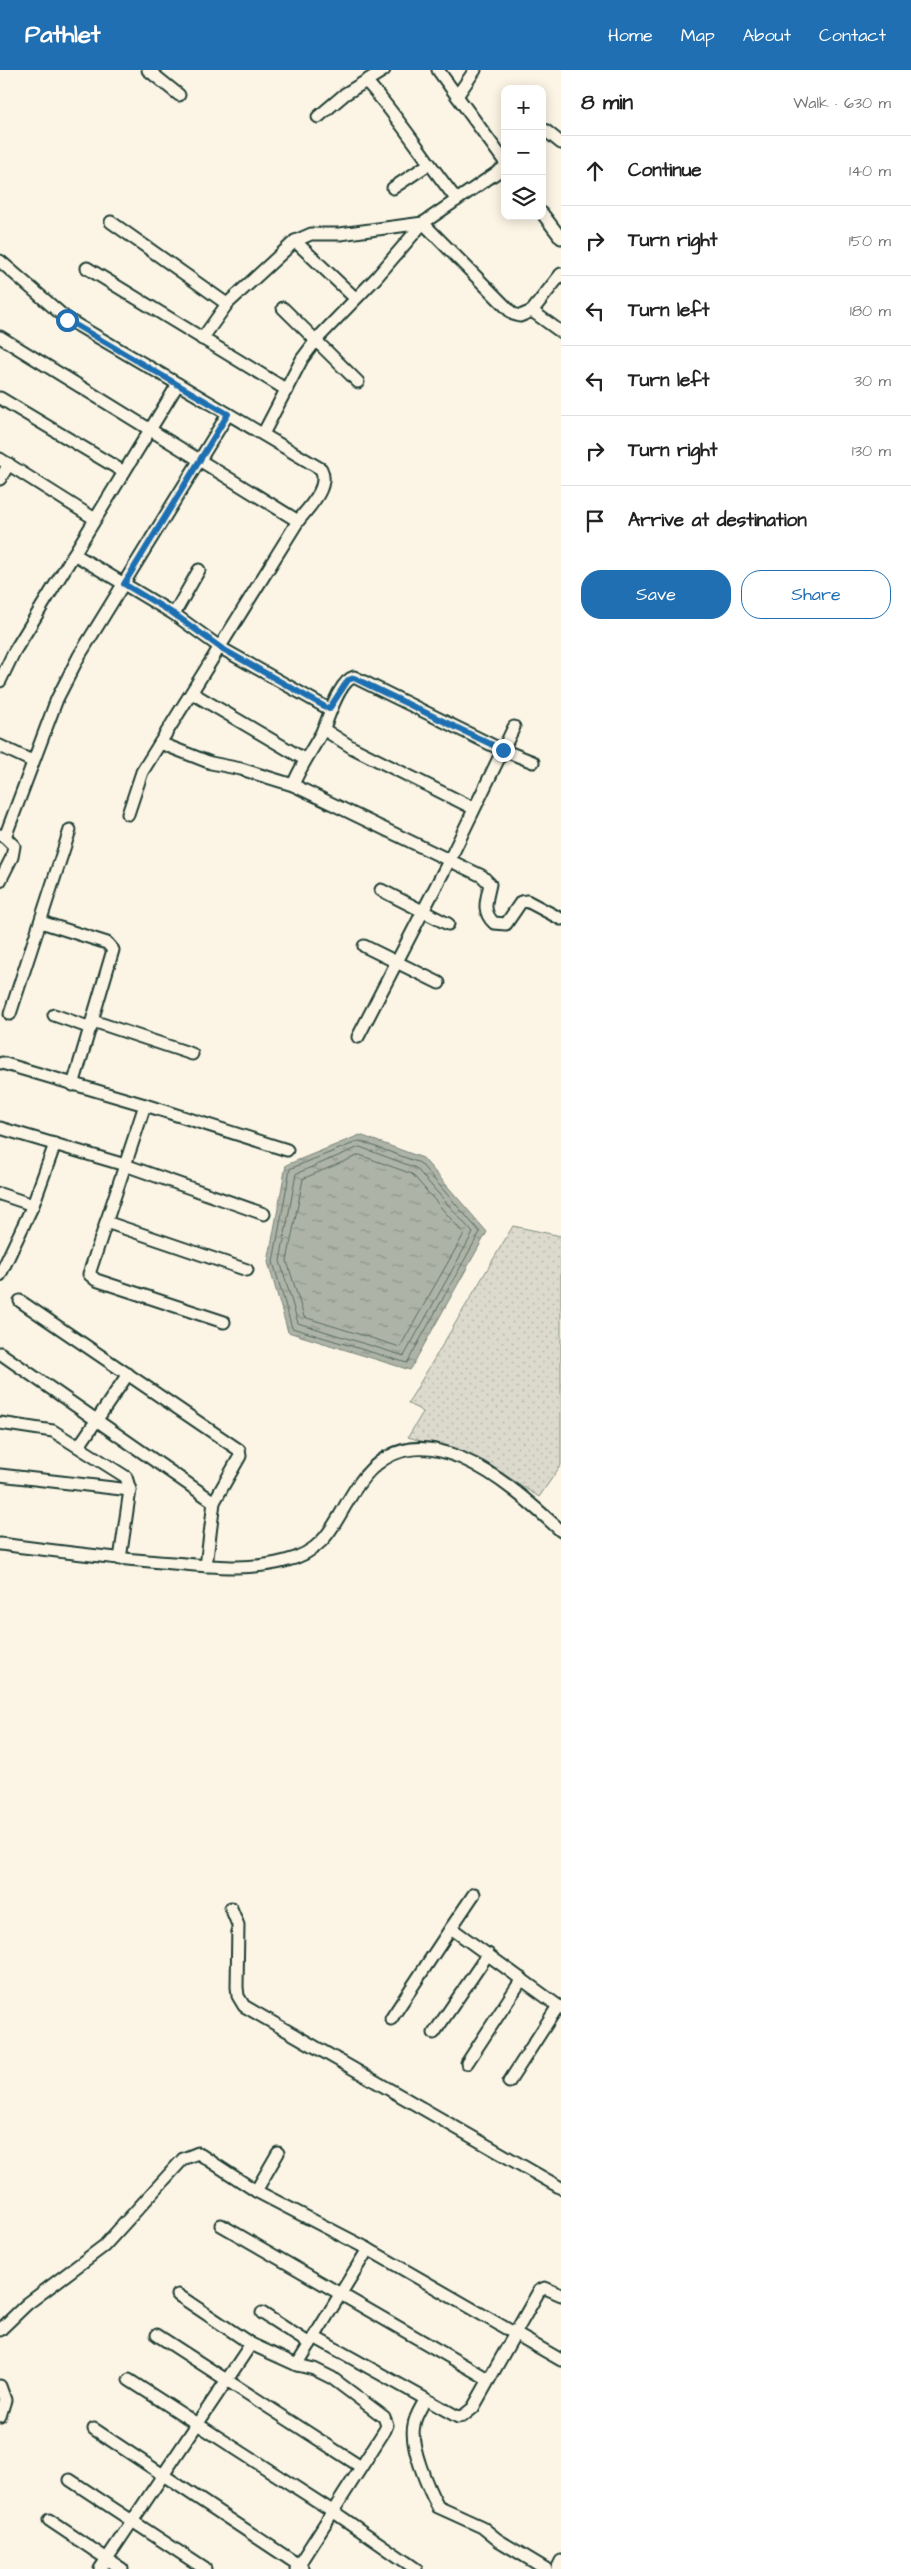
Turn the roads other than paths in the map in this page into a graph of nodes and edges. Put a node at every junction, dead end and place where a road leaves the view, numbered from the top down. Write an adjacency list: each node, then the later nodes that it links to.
1 (148, 70): 6 (street)
2 (384, 70): 5 (street)
3 (438, 70): 7 (street)
4 (475, 70): 7 (street)
5 (367, 82): 8 (street); 12 (street)
6 (178, 95)
7 (457, 96): 11 (street)
8 (318, 117)
9 (546, 131): 10 (street)
10 (561, 143)
11 (501, 156)
12 (428, 164): 14 (street); 15 (street)
13 (501, 170): 15 (street)
14 (393, 188)
15 (457, 200): 18 (street)
16 (546, 218): 19 (street)
17 (112, 222): 25 (street)
18 (423, 223): 20 (street); 24 (street); 27 (street)
19 (561, 238)
20 (295, 241): 24 (street); 25 (street)
21 (1, 263): 33 (street)
22 (87, 268): 30 (street)
23 (561, 274): 27 (street)
24 (355, 298): 31 (street)
25 (227, 304): 30 (street)
26 (283, 308): 31 (street)
27 (532, 311): 28 (street)
28 (561, 332)
29 (0, 337): 37 (street)
30 (202, 339): 34 (street)
31 (317, 339): 32 (street); 34 (street)
32 (358, 382)
33 (178, 384): 36 (street); 37 (street)
34 (287, 390): 38 (street)
35 (0, 398): 41 (street)
36 (228, 414): 38 (street); 39 (street)
37 (148, 429): 39 (street); 41 (street)
38 (264, 434): 44 (street)
39 (201, 460): 44 (street); 47 (street)
40 (4, 462): 42 (street); 43 (street)
41 (124, 472): 43 (street)
42 (0, 479)
43 (95, 519): 45 (street)
44 (298, 521): 49 (street)
45 (74, 554): 47 (street); 50 (street)
46 (199, 570): 48 (street)
47 (124, 584): 48 (street); 59 (street)
48 (174, 614): 49 (street)
49 (221, 648): 51 (street); 52 (street)
50 (0, 681)
51 (192, 693): 55 (street); 58 (street)
52 (329, 709): 54 (street); 57 (street)
53 (514, 727): 57 (street)
54 (323, 729): 58 (street); 62 (street)
55 (160, 743): 61 (street); 63 (street)
56 (0, 746): 59 (street)
57 (503, 750): 60 (street); 62 (street)
58 (304, 759): 61 (street)
59 (32, 761): 65 (street)
60 (534, 762)
61 (293, 785): 66 (street)
62 (473, 808): 66 (street)
63 (128, 814)
64 (70, 830): 71 (street)
65 (3, 836): 67 (street)
66 (450, 860): 69 (street); 70 (street)
67 (0, 881)
68 (381, 890): 69 (street)
69 (423, 910): 72 (street); 74 (street)
70 (561, 919)
71 (41, 922): 76 (street); 78 (street)
72 (448, 924)
73 (364, 946): 74 (street)
74 (397, 961): 75 (street); 79 (street)
75 (439, 983)
76 (10, 1014)
77 (54, 1015): 78 (street)
78 (92, 1024): 80 (street); 82 (street)
79 (358, 1037)
80 (192, 1054)
81 (2, 1063): 82 (street)
82 (73, 1084): 83 (street)
83 (145, 1105): 86 (street); 87 (street)
84 (0, 1128): 85 (street)
85 (55, 1144): 87 (street); 89 (street)
86 (287, 1150)
87 (125, 1165): 90 (street); 91 (street)
88 (0, 1194): 89 (street)
89 (32, 1205): 92 (street)
90 (264, 1214)
91 (106, 1222): 93 (street); 96 (street)
92 (5, 1254): 94 (street)
93 (247, 1270)
94 (0, 1275)
95 (20, 1301): 98 (street)
96 (224, 1322)
97 (0, 1352): 99 (street)
98 (128, 1374): 99 (street); 104 (street)
99 (96, 1420): 101 (street); 104 (street)
100 (0, 1423): 101 (street)
101 (79, 1446): 103 (street)
102 (0, 1475): 103 (street)
103 (130, 1490): 107 (street)
104 (214, 1502): 108 (street)
105 (561, 1531): 108 (street)
106 (0, 1544): 107 (street)
107 (120, 1560): 108 (street)
108 (206, 1566)
109 (474, 1894): 111 (street)
110 (230, 1908): 120 (street)
111 (451, 1928): 112 (street); 115 (street)
112 (488, 1954): 113 (street); 116 (street)
113 (522, 1979): 114 (street); 117 (street)
114 (560, 2007): 118 (street)
115 (391, 2019)
116 (434, 2034)
117 (467, 2063)
118 (509, 2082)
119 (278, 2153): 121 (street)
120 (561, 2188)
121 (256, 2191): 123 (street); 128 (street)
122 (221, 2225): 124 (street)
123 (368, 2249): 124 (street); 129 (street)
124 (340, 2294): 131 (street); 135 (street)
125 (178, 2295): 132 (street)
126 (561, 2295): 129 (street)
127 (262, 2313): 131 (street)
128 (0, 2330)
129 (515, 2333): 133 (street); 135 (street)
130 (157, 2335): 137 (street)
131 (312, 2341): 134 (street); 139 (street)
132 (251, 2344): 134 (street); 137 (street)
133 (561, 2360)
134 (297, 2365): 143 (street)
135 (488, 2379): 139 (street)
136 (129, 2380): 141 (street)
137 (227, 2380): 141 (street); 143 (street)
138 (0, 2386): 140 (street)
139 (424, 2400): 155 (street)
140 (0, 2416)
141 (199, 2425): 144 (street); 146 (street)
142 (94, 2429): 144 (street)
143 (361, 2467): 146 (street)
144 (164, 2475): 148 (street); 151 (street)
145 (70, 2480): 148 (street)
146 (334, 2512): 151 (street); 154 (street)
147 (48, 2520): 150 (street)
148 (134, 2522): 150 (street); 153 (street)
149 (561, 2561): 156 (street)
150 (104, 2564): 152 (street)
151 (300, 2568)
152 (122, 2569)
153 (205, 2569)
154 (416, 2569)
155 (546, 2569)
156 (556, 2569)

